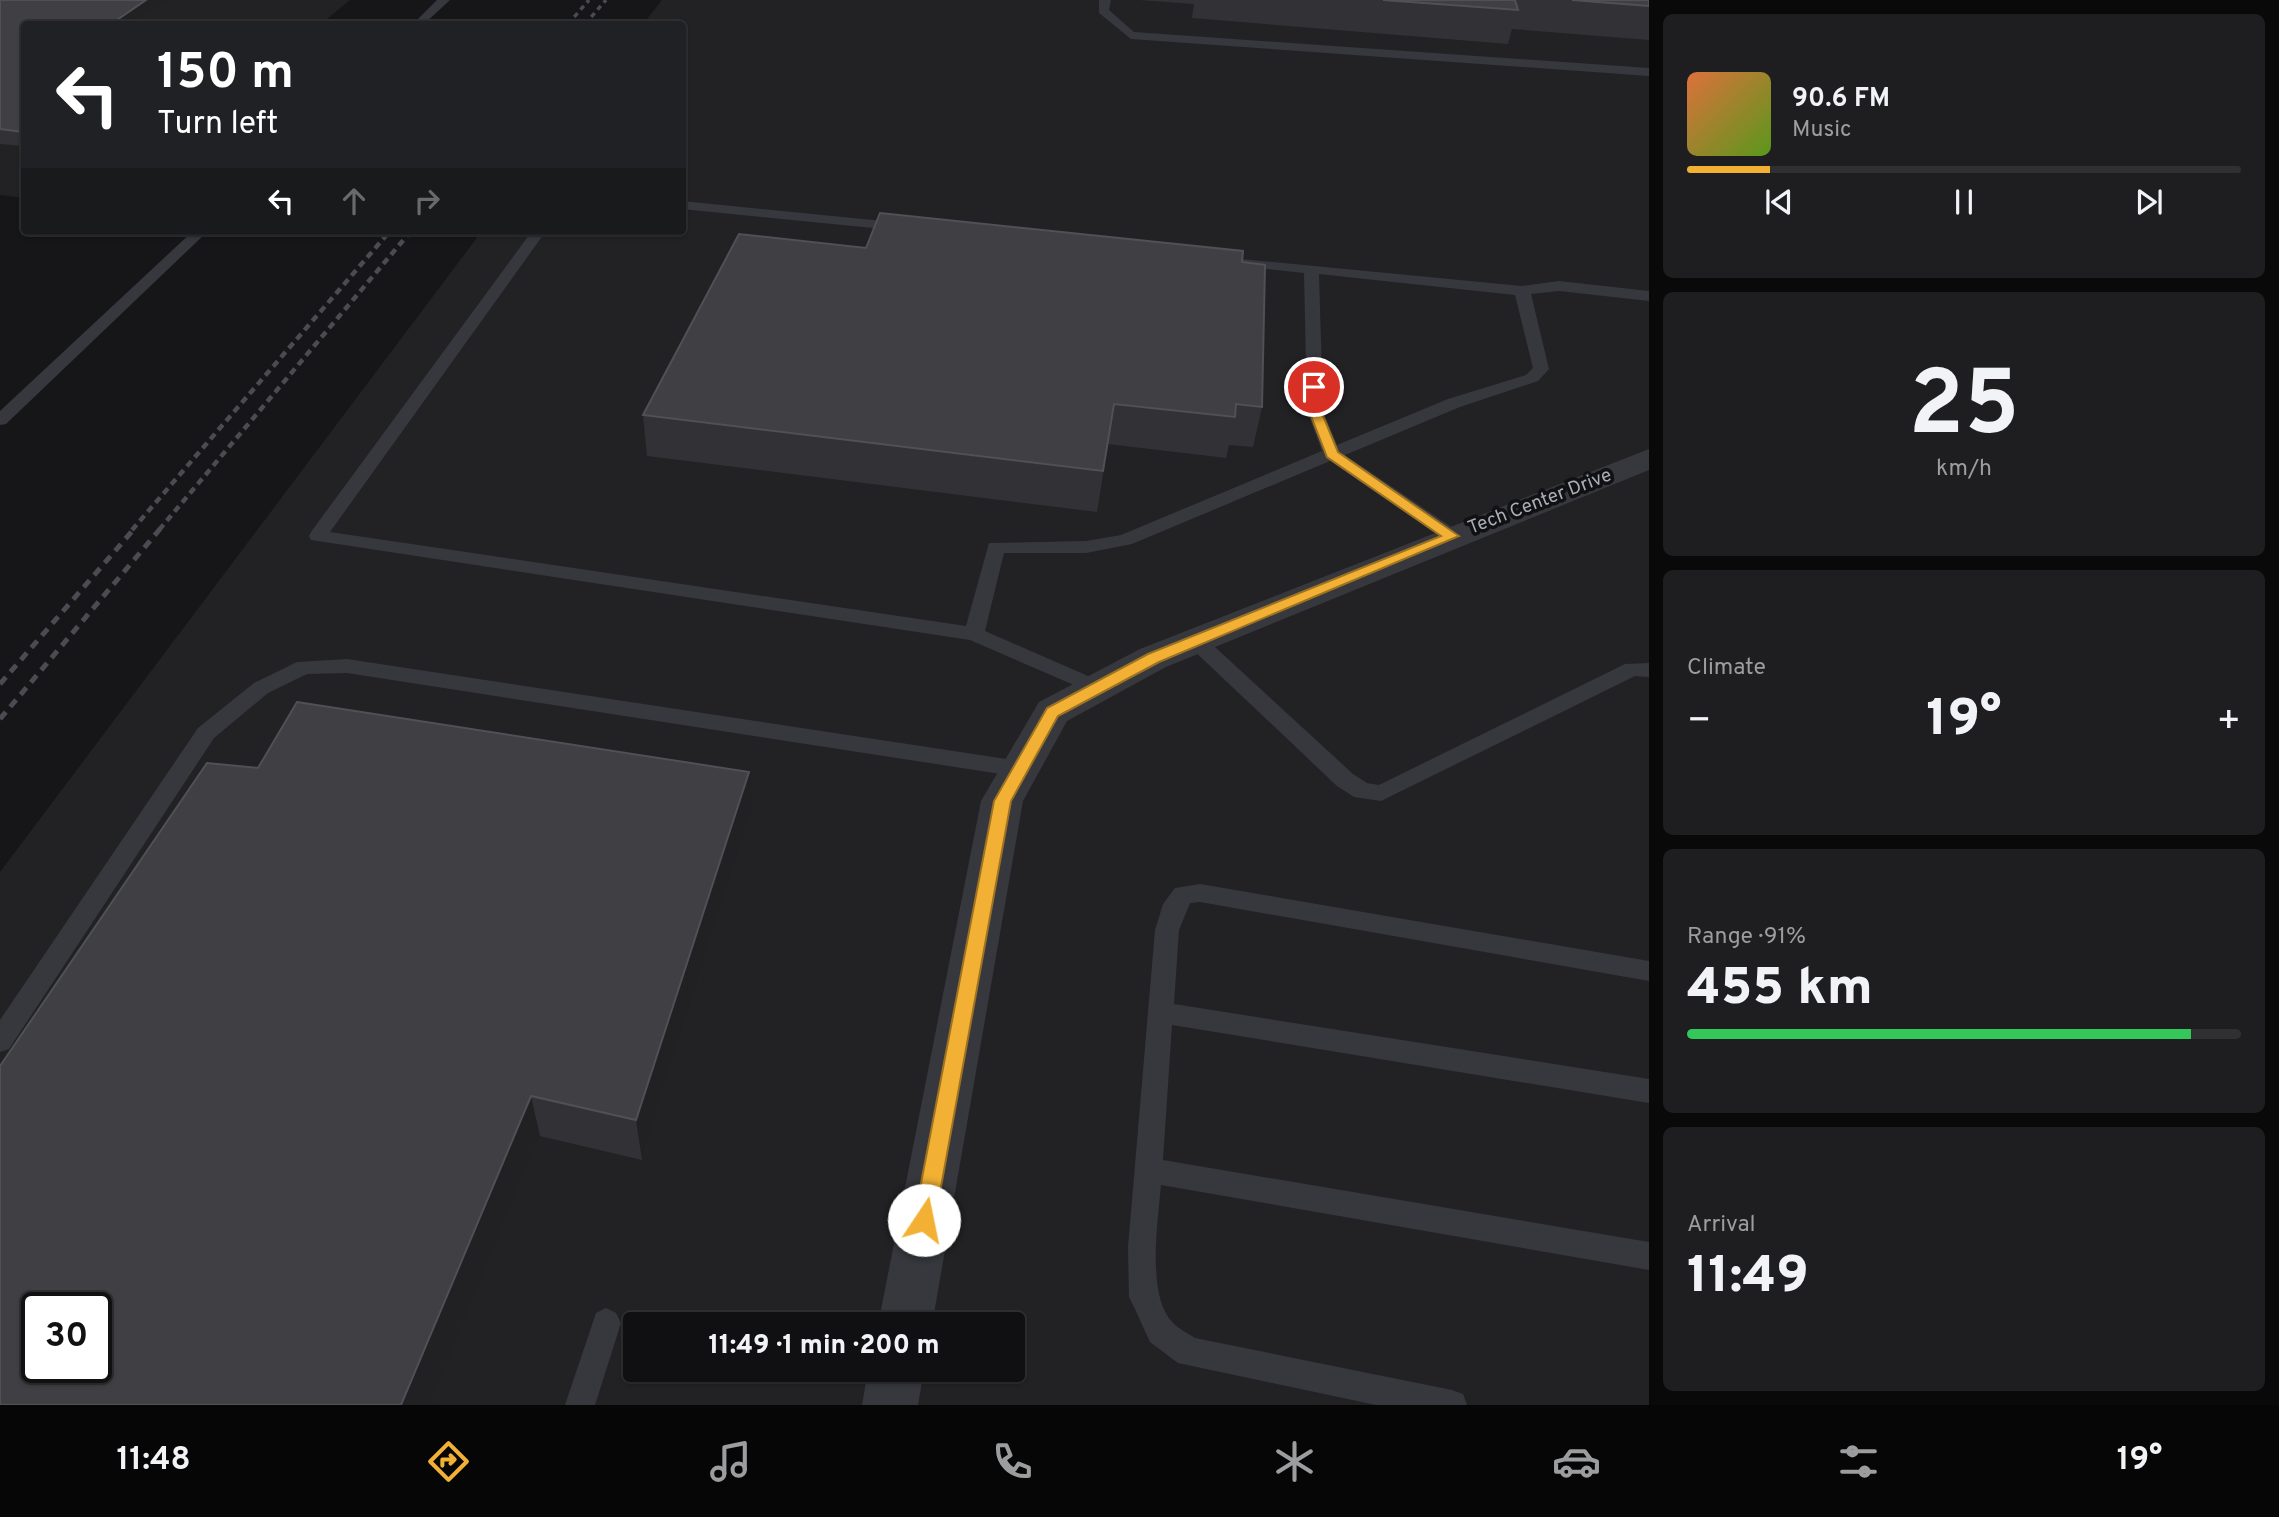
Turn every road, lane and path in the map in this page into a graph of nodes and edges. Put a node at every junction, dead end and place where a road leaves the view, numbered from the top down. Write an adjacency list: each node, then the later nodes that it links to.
1 (444, 0): 3 (lane)
2 (1105, 0): 4 (lane)
3 (421, 21)
4 (1649, 72)
5 (686, 205): 6 (lane)
6 (915, 229)
7 (197, 235): 13 (lane)
8 (536, 235): 17 (lane)
9 (1202, 258): 10 (lane)
10 (1311, 269): 11 (lane); 14 (lane)
11 (1522, 291): 12 (lane); 14 (lane)
12 (1649, 296)
13 (0, 420)
14 (1332, 454): 16 (lane); 17 (lane)
15 (1649, 459): 16 (street, Tech Center Drive)
16 (1451, 536): 18 (street, Tech Center Drive)
17 (974, 634): 20 (lane)
18 (1196, 641): 19 (lane); 20 (street, Tech Center Drive)
19 (1649, 670)
20 (1097, 688): 21 (street, Tech Center Drive)
21 (1020, 769): 24 (lane); 28 (street, Tech Center Drive)
22 (1649, 971): 23 (lane)
23 (1160, 1012): 25 (lane); 26 (lane)
24 (0, 1041)
25 (1649, 1091)
26 (1147, 1170): 27 (lane); 33 (lane)
27 (1649, 1256)
28 (907, 1312)
29 (606, 1323): 31 (lane)
30 (895, 1382): 32 (street)
31 (580, 1405)
32 (890, 1405)
33 (1452, 1405)

